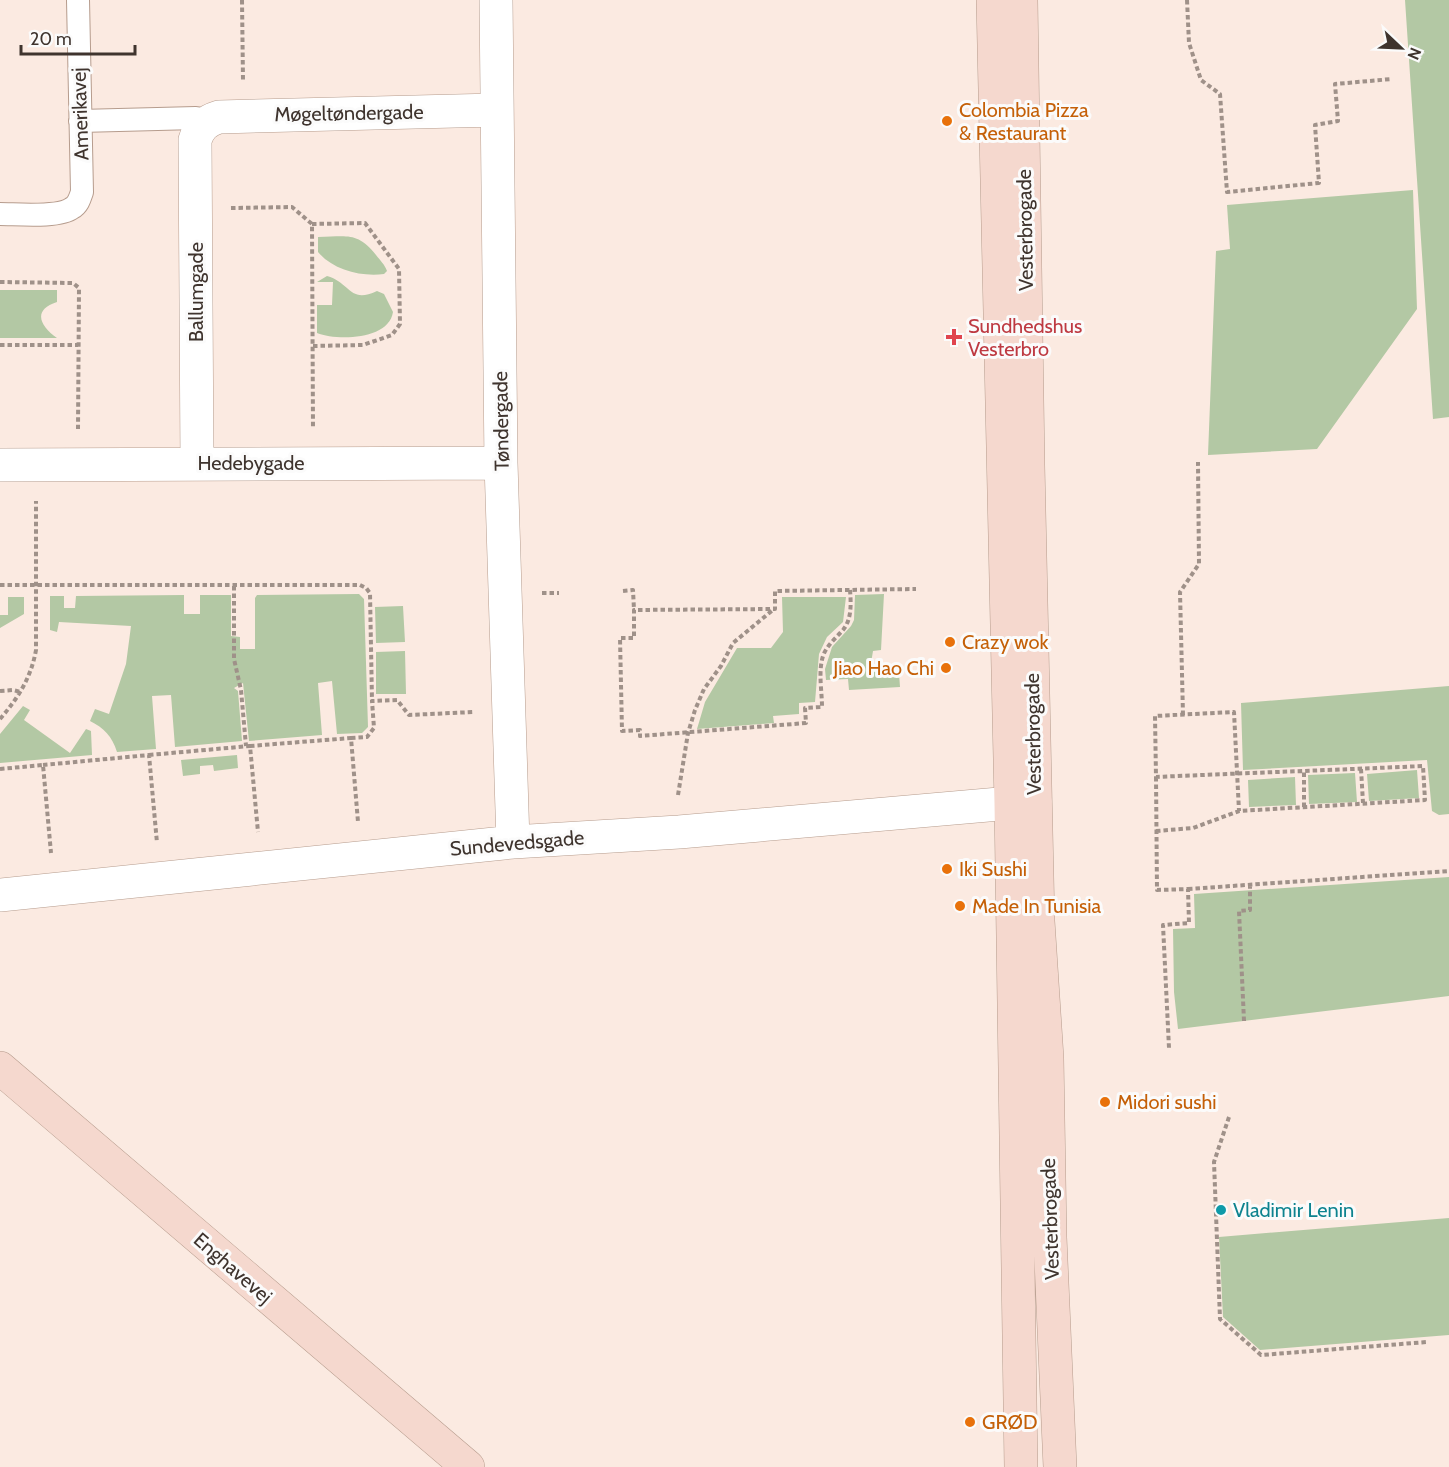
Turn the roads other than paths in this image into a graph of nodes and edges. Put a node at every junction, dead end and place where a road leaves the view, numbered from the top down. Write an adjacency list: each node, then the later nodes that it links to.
1 (78, 0): 6 (lane, Amerikavej)
2 (496, 0): 5 (street, Tøndergade)
3 (993, 0): 12 (street, Vesterbrogade)
4 (1021, 0): 12 (street, Vesterbrogade)
5 (496, 110): 7 (street, Møgeltøndergade); 10 (street, Tøndergade)
6 (80, 121): 7 (lane); 8 (lane, Amerikavej)
7 (204, 124): 9 (street, Ballumgade)
8 (0, 214)
9 (197, 463): 10 (street, Hedebygade); 11 (street, Hedebygade)
10 (501, 463): 13 (street, Tøndergade)
11 (0, 465)
12 (1023, 802): 13 (street, Sundevedsgade); 17 (street, Vesterbrogade); 18 (street, Vesterbrogade)
13 (513, 842): 14 (street, Sundevedsgade)
14 (0, 896)
15 (0, 1068): 16 (street, Enghavevej)
16 (468, 1467)
17 (1021, 1467)
18 (1060, 1467)

